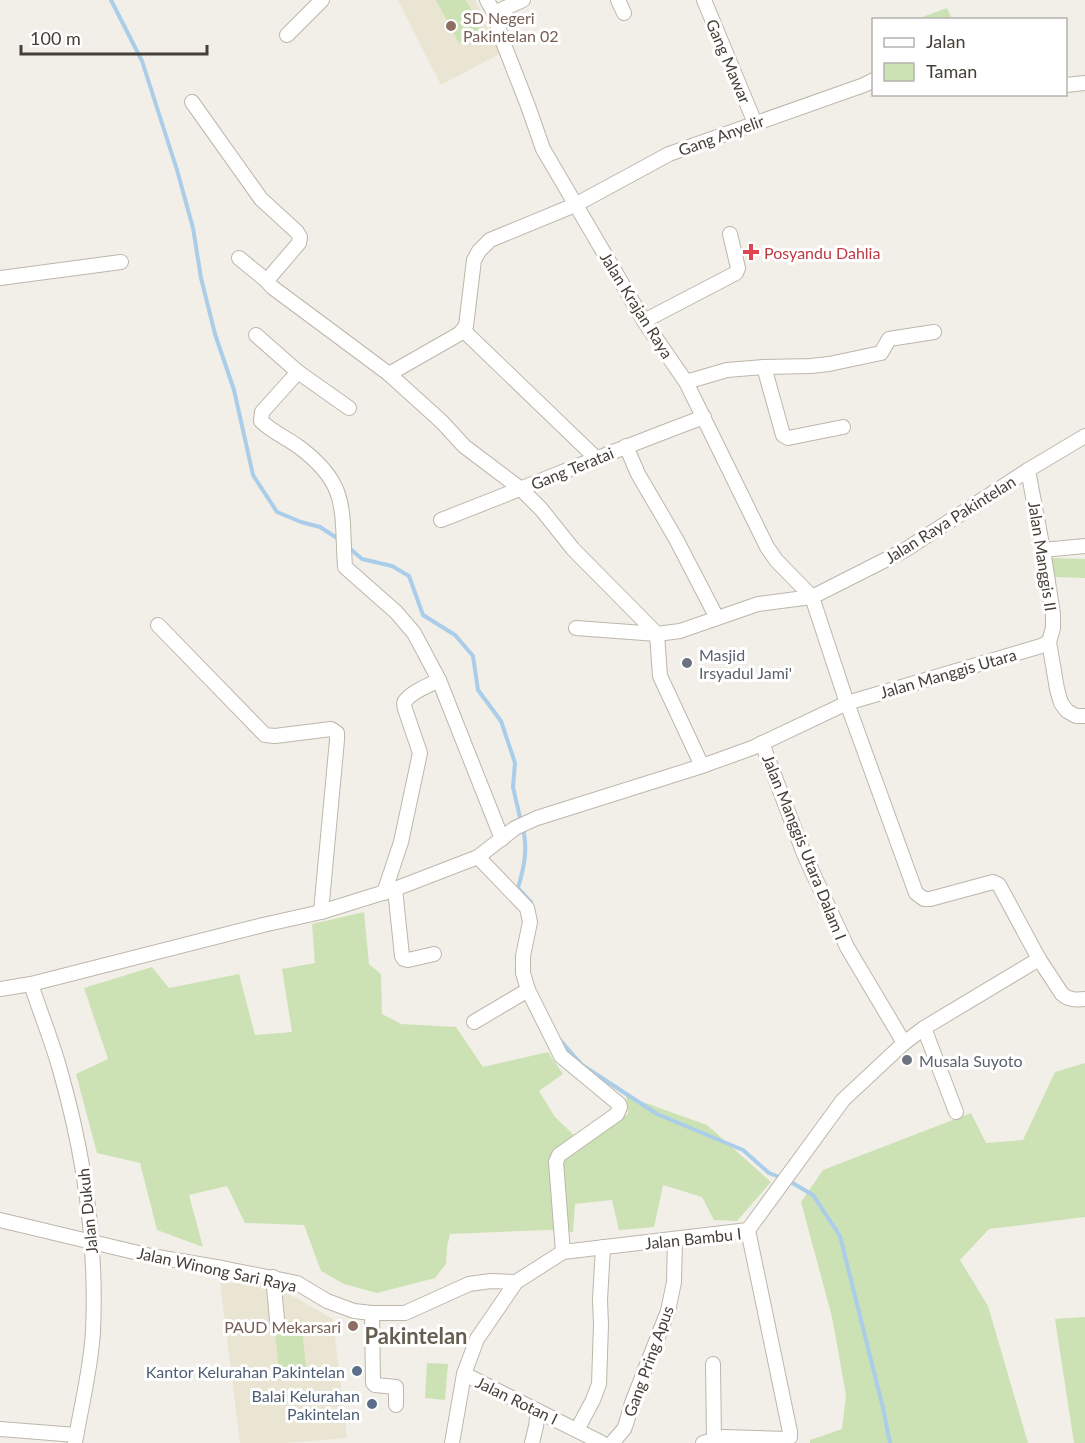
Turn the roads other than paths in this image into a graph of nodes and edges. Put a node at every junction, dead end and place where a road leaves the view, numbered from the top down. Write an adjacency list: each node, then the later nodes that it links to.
1 (322, 0): 8 (street)
2 (487, 0): 6 (street, Jalan Krajan Raya)
3 (523, 0): 6 (street)
4 (618, 0): 7 (street)
5 (704, 0): 13 (street, Gang Mawar)
6 (494, 13): 14 (street, Jalan Krajan Raya)
7 (624, 13)
8 (287, 35)
9 (872, 81): 13 (street, Gang Anyelir)
10 (1085, 83): 11 (street)
11 (1067, 85)
12 (192, 102): 19 (street)
13 (755, 123): 14 (street, Gang Anyelir)
14 (574, 205): 20 (street, Jalan Krajan Raya); 21 (street, Gang Anyelir)
15 (730, 234): 20 (street)
16 (239, 258): 19 (street)
17 (120, 262): 18 (street)
18 (0, 278)
19 (267, 281): 26 (street)
20 (644, 321): 27 (street, Jalan Krajan Raya)
21 (463, 330): 26 (street); 33 (street)
22 (934, 332): 24 (street)
23 (256, 335): 25 (street)
24 (764, 367): 27 (street); 30 (street)
25 (298, 372): 28 (street); 45 (street)
26 (389, 374): 35 (street)
27 (686, 382): 29 (street, Jalan Krajan Raya)
28 (349, 408)
29 (704, 417): 32 (street, Gang Teratai); 39 (street, Jalan Krajan Raya)
30 (843, 427)
31 (1085, 436): 34 (street, Jalan Raya Pakintelan)
32 (626, 446): 33 (street, Gang Teratai); 40 (street)
33 (596, 458): 35 (street, Gang Teratai)
34 (1028, 470): 38 (street, Jalan Manggis II); 39 (street, Jalan Raya Pakintelan)
35 (521, 489): 36 (street, Gang Teratai); 43 (street)
36 (441, 520)
37 (1085, 546): 38 (street)
38 (1043, 550): 44 (street, Jalan Manggis II)
39 (812, 597): 40 (street, Jalan Raya Pakintelan); 46 (street)
40 (717, 618): 43 (street, Jalan Raya Pakintelan)
41 (158, 625): 53 (street)
42 (576, 628): 43 (street, Jalan Raya Pakintelan)
43 (657, 634): 49 (street)
44 (1049, 642): 46 (street, Jalan Manggis Utara); 47 (street)
45 (439, 680): 50 (street); 52 (street)
46 (848, 703): 48 (street, Jalan Manggis Utara); 55 (street)
47 (1085, 716)
48 (762, 743): 49 (street, Jalan Manggis Utara); 62 (street, Jalan Manggis Utara Dalam I)
49 (702, 766): 50 (street, Jalan Manggis Utara)
50 (502, 838): 51 (street, Jalan Manggis Utara)
51 (478, 857): 52 (street, Jalan Manggis Utara); 58 (street)
52 (389, 891): 53 (street, Jalan Manggis Utara); 54 (street)
53 (321, 912): 56 (street, Jalan Manggis Utara)
54 (434, 954)
55 (1039, 959): 59 (street); 61 (street)
56 (31, 984): 57 (street, Jalan Manggis Utara); 67 (street, Jalan Dukuh)
57 (0, 990)
58 (528, 990): 60 (street); 69 (street)
59 (1085, 999)
60 (474, 1022)
61 (924, 1028): 62 (street); 63 (street)
62 (903, 1043): 65 (street)
63 (956, 1112)
64 (0, 1220): 67 (street, Jalan Winong Sari Raya)
65 (748, 1230): 66 (street, Jalan Bambu I); 81 (street, Jalan Bambu I)
66 (675, 1239): 68 (street, Jalan Bambu I); 85 (street, Gang Pring Apus)
67 (92, 1242): 70 (street, Jalan Winong Sari Raya); 80 (street, Jalan Dukuh)
68 (603, 1247): 69 (street, Jalan Bambu I); 79 (street)
69 (563, 1252): 71 (street, Jalan Bambu I)
70 (273, 1277): 72 (street, Jalan Winong Sari Raya); 73 (street)
71 (516, 1282): 72 (street, Jalan Winong Sari Raya); 75 (street)
72 (372, 1313): 76 (street)
73 (277, 1319)
74 (713, 1364): 81 (street)
75 (464, 1374): 77 (street, Jalan Rotan I); 82 (street)
76 (396, 1405)
77 (538, 1411): 79 (street, Jalan Rotan I); 83 (street)
78 (0, 1429): 80 (street)
79 (577, 1430): 84 (street, Jalan Rotan I)
80 (76, 1439)
81 (716, 1441)
82 (452, 1443)
83 (532, 1443)
84 (602, 1443)
85 (612, 1443)

